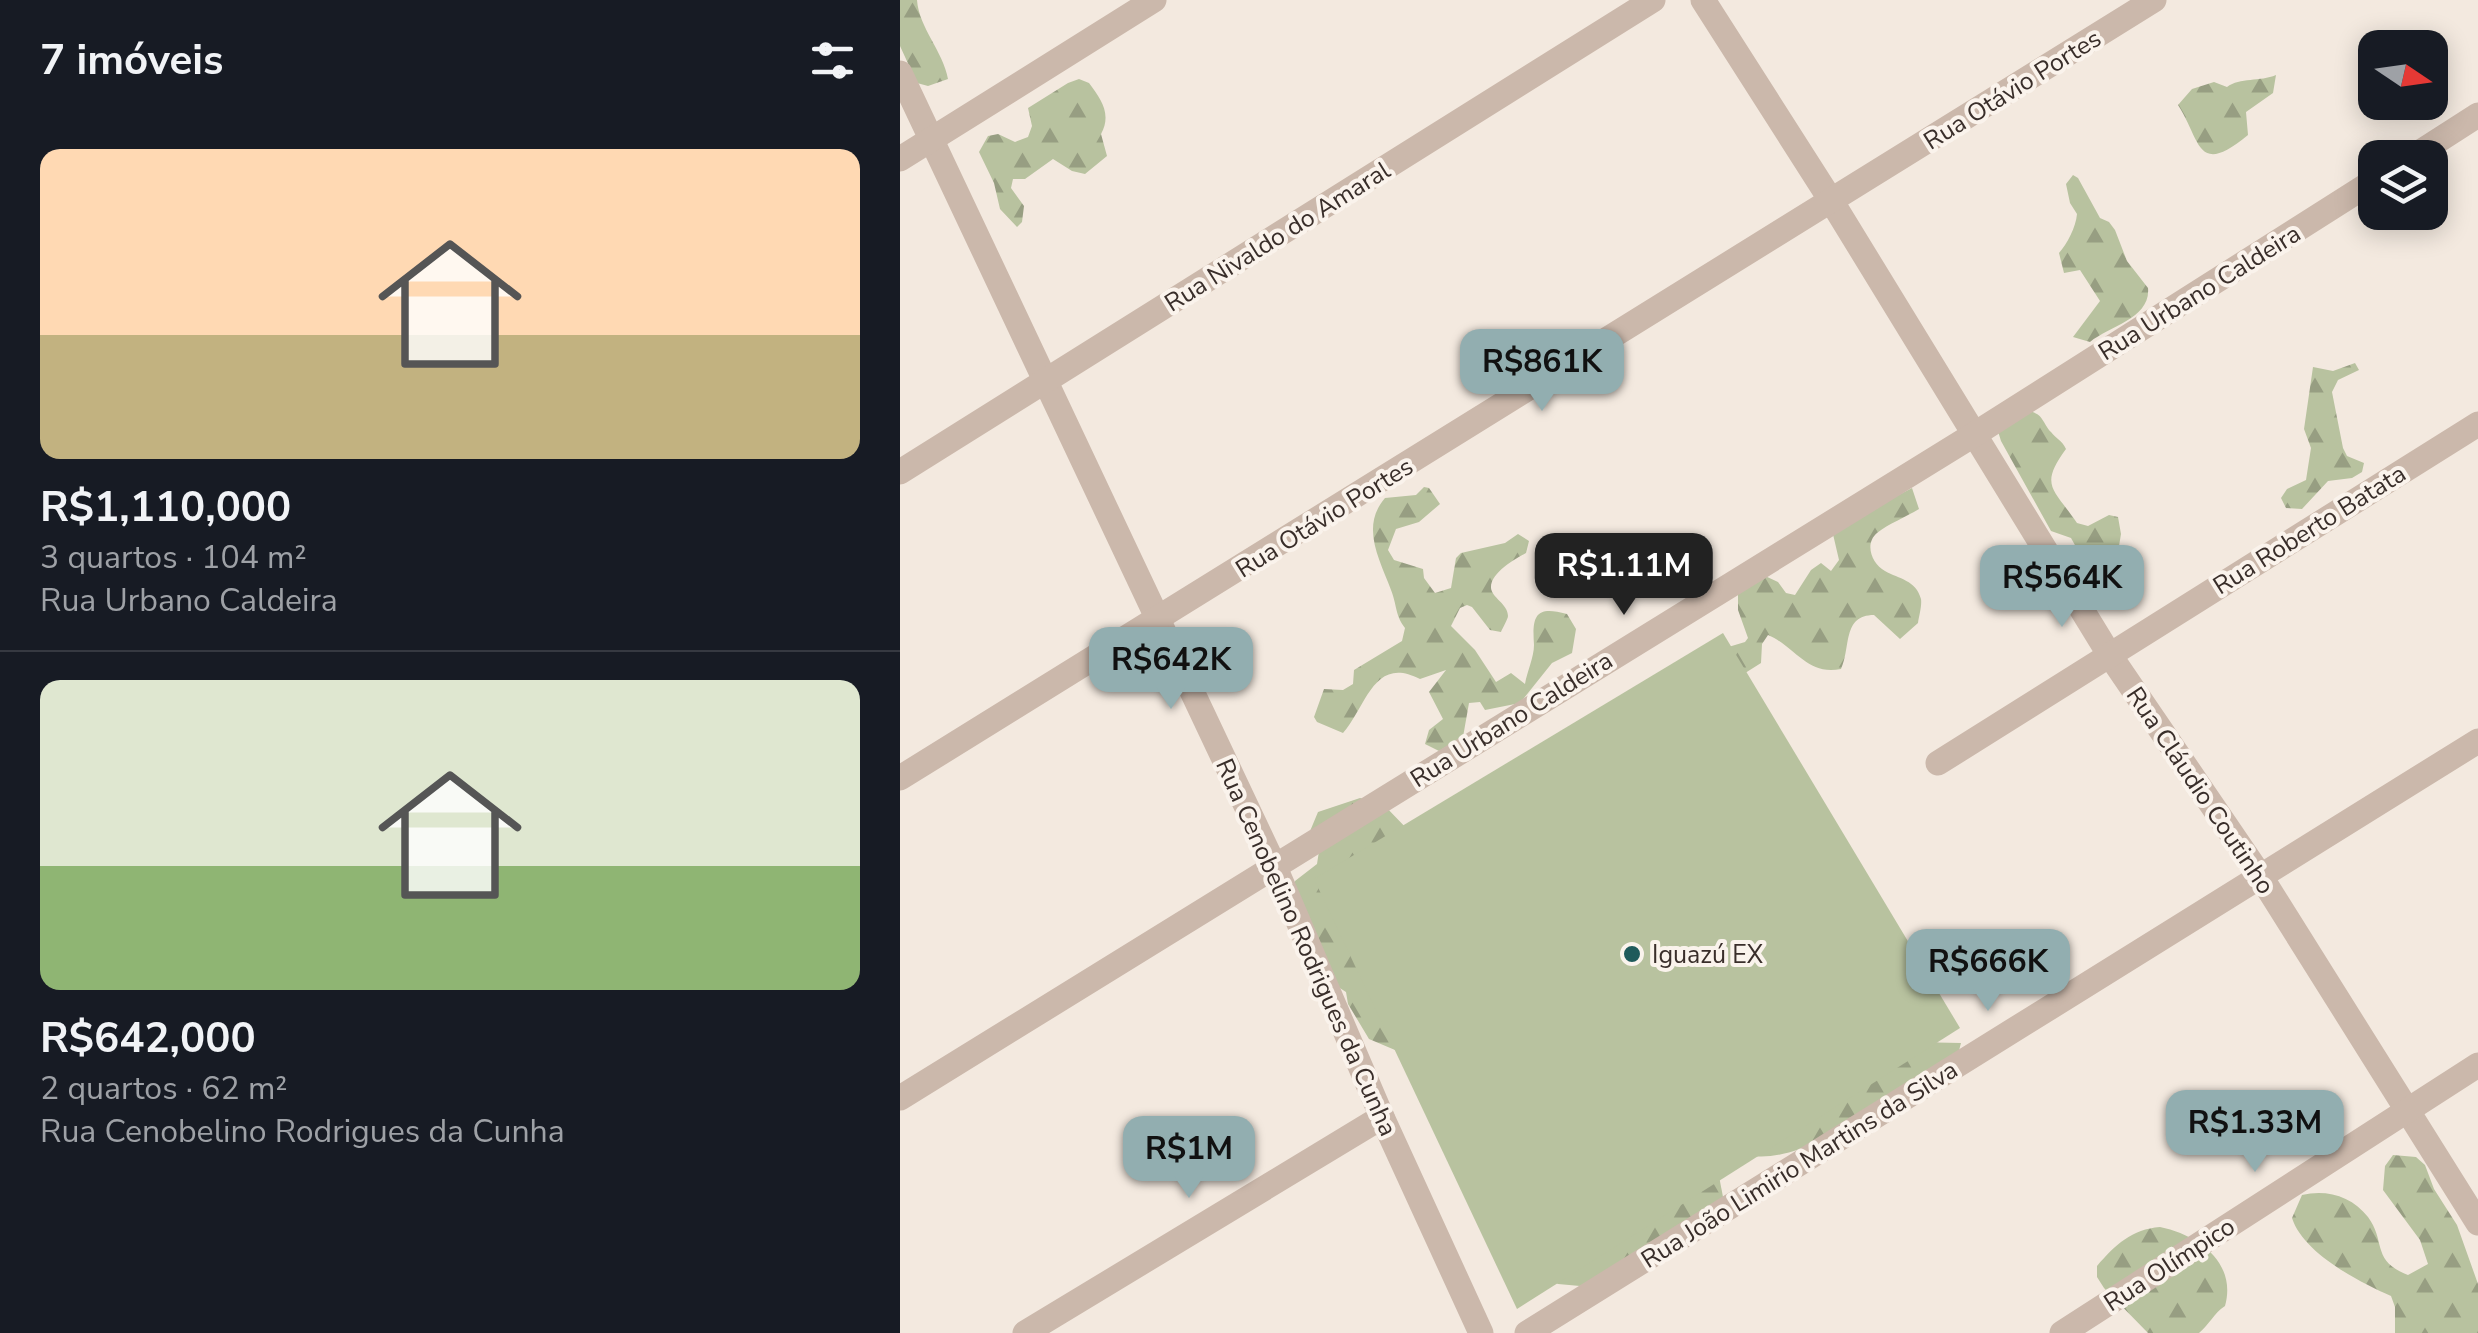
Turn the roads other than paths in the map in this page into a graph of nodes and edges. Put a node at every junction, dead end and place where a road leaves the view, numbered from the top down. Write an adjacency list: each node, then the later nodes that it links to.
1 (1154, 0): 7 (street)
2 (1654, 0): 12 (street, Rua Nivaldo do Amaral)
3 (1703, 0): 11 (street, Rua Cláudio Coutinho)
4 (2154, 0): 11 (street, Rua Otávio Portes)
5 (900, 72): 7 (street, Rua Cenobelino Rodrigues da Cunha)
6 (2478, 115): 8 (street)
7 (932, 139): 9 (street); 12 (street, Rua Cenobelino Rodrigues da Cunha)
8 (2439, 140)
9 (900, 159)
10 (2358, 191): 14 (street, Rua Urbano Caldeira)
11 (1832, 202): 14 (street, Rua Cláudio Coutinho); 16 (street, Rua Otávio Portes)
12 (1045, 380): 15 (street, Rua Nivaldo do Amaral); 16 (street, Rua Cenobelino Rodrigues da Cunha)
13 (2478, 424): 17 (street, Rua Roberto Batata)
14 (1976, 434): 17 (street, Rua Cláudio Coutinho); 21 (street, Rua Urbano Caldeira)
15 (900, 472)
16 (1158, 620): 20 (street, Rua Otávio Portes); 21 (street, Rua Cenobelino Rodrigues da Cunha)
17 (2109, 654): 19 (street, Rua Roberto Batata); 22 (street, Rua Cláudio Coutinho)
18 (2478, 741): 22 (street, Rua João Limirio Martins da Silva)
19 (1938, 763)
20 (900, 778)
21 (1274, 865): 24 (street, Rua Urbano Caldeira); 26 (street, Rua Cenobelino Rodrigues da Cunha)
22 (2261, 877): 25 (street, Rua Cláudio Coutinho); 30 (street, Rua João Limirio Martins da Silva)
23 (2478, 1065): 25 (street, Rua Olímpico)
24 (900, 1098)
25 (2407, 1110): 27 (street, Rua Cláudio Coutinho); 31 (street, Rua Olímpico)
26 (1382, 1117): 28 (street); 29 (street, Rua Cenobelino Rodrigues da Cunha)
27 (2478, 1223)
28 (1025, 1333)
29 (1482, 1333)
30 (1527, 1333)
31 (2062, 1333)

